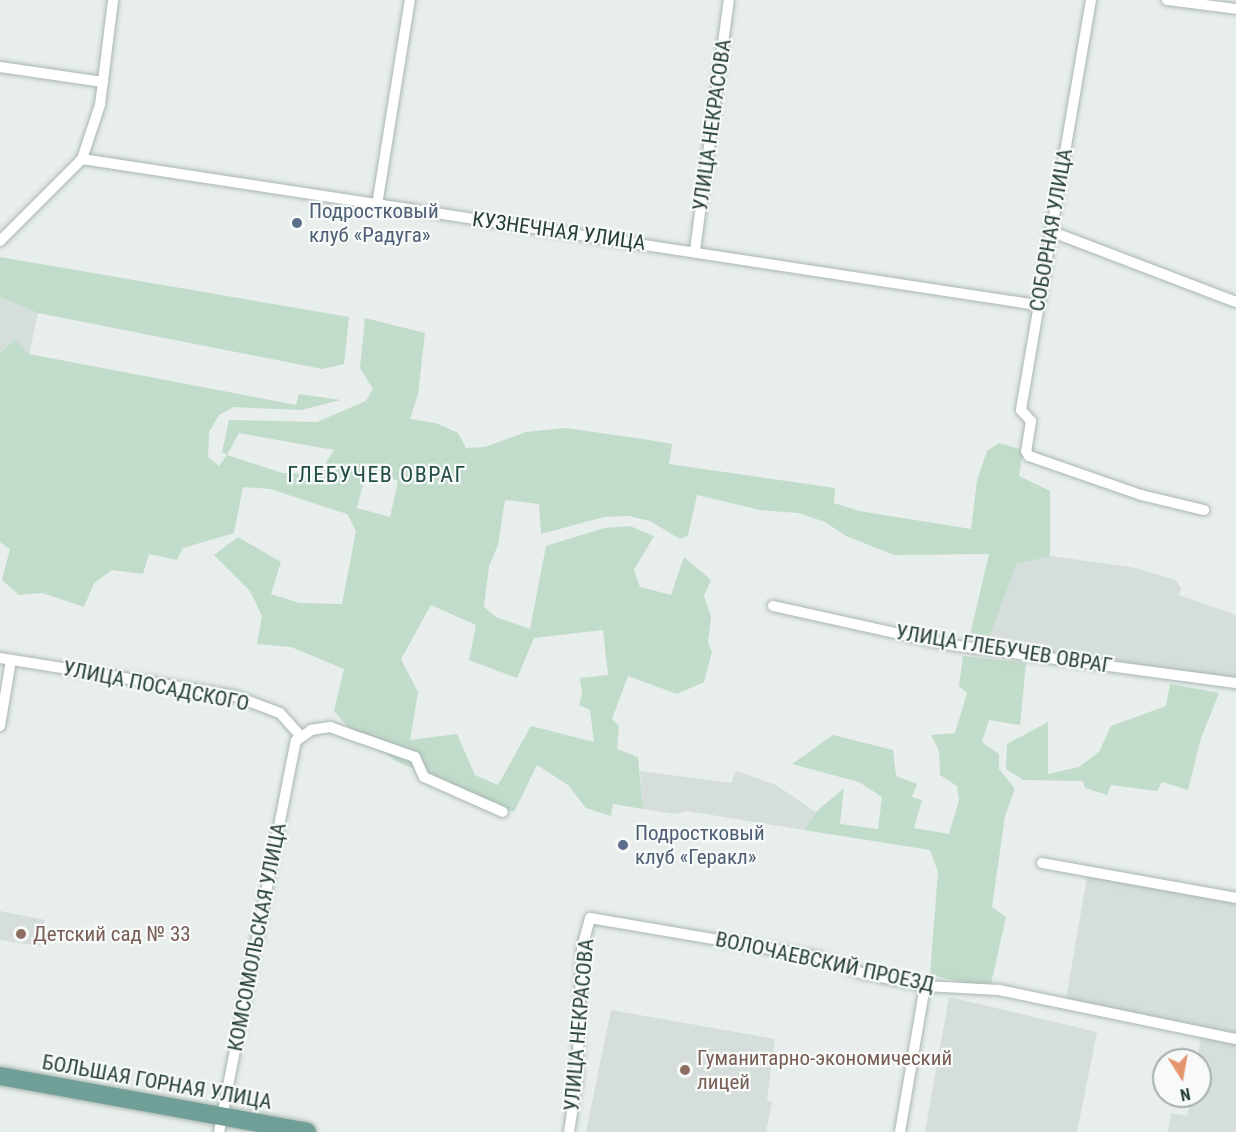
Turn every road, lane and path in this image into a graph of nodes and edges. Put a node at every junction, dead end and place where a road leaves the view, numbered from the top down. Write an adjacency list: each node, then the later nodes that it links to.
1 (113, 0): 8 (street)
2 (410, 0): 10 (street)
3 (729, 0): 13 (street, УЛИЦА НЕКРАСОВА)
4 (1091, 0): 11 (street, СОБОРНАЯ УЛИЦА)
5 (1167, 0): 6 (street)
6 (1236, 9)
7 (0, 67): 8 (street)
8 (103, 82): 9 (street)
9 (82, 159): 10 (street, КУЗНЕЧНАЯ УЛИЦА); 12 (street)
10 (377, 205): 13 (street, КУЗНЕЧНАЯ УЛИЦА)
11 (1050, 231): 14 (street); 15 (street, СОБОРНАЯ УЛИЦА)
12 (0, 241)
13 (695, 250): 15 (street, КУЗНЕЧНАЯ УЛИЦА)
14 (1236, 302)
15 (1037, 305): 16 (street, СОБОРНАЯ УЛИЦА)
16 (1204, 510)
17 (772, 606): 19 (street, УЛИЦА ГЛЕБУЧЕВ ОВРАГ)
18 (6, 659): 20 (street); 21 (street, УЛИЦА ПОСАДСКОГО)
19 (1236, 683)
20 (0, 726)
21 (298, 738): 22 (street); 29 (street, КОМСОМОЛЬСКАЯ УЛИЦА)
22 (503, 812)
23 (1042, 863): 24 (street)
24 (1236, 898)
25 (590, 918): 26 (street, ВОЛОЧАЕВСКИЙ ПРОЕЗД); 31 (street, УЛИЦА НЕКРАСОВА)
26 (925, 986): 27 (street, ВОЛОЧАЕВСКИЙ ПРОЕЗД); 32 (street)
27 (1236, 1039)
28 (0, 1076): 29 (main road, БОЛЬШАЯ ГОРНАЯ УЛИЦА)
29 (220, 1124): 30 (main road, БОЛЬШАЯ ГОРНАЯ УЛИЦА)
30 (307, 1132)
31 (569, 1132)
32 (900, 1132)

